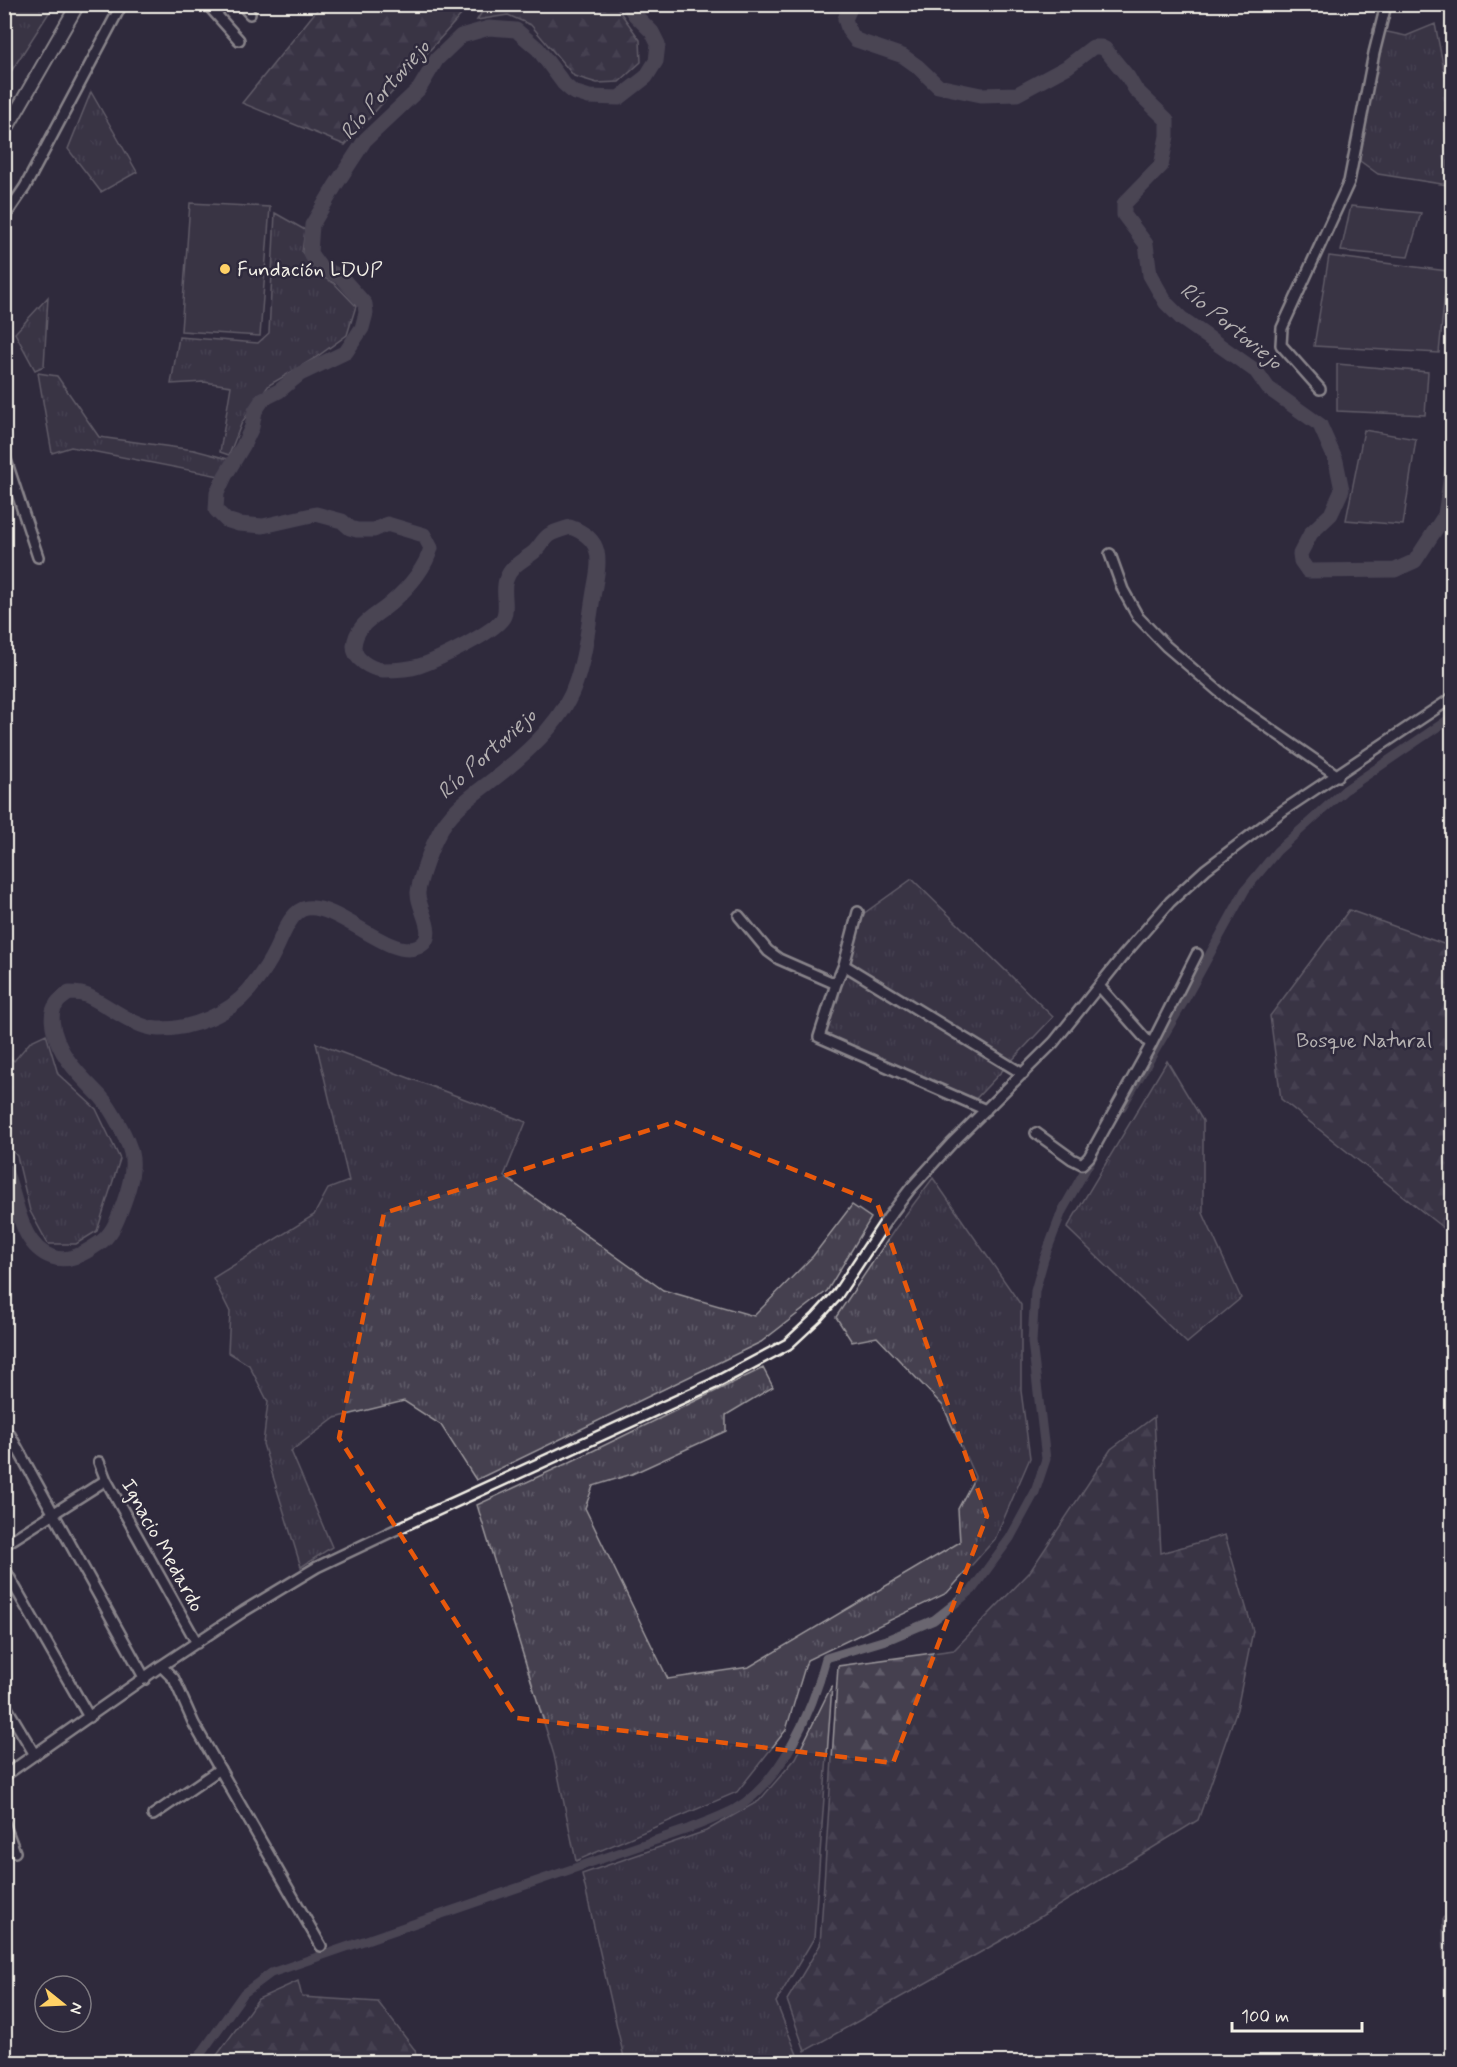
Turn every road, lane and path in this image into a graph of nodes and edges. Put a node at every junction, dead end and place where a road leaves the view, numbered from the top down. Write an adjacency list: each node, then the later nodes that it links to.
1 (78, 4): 8 (main road)
2 (122, 4): 9 (street)
3 (207, 4): 7 (street)
4 (241, 4): 6 (street)
5 (1384, 4): 10 (street)
6 (250, 14)
7 (239, 39)
8 (4, 133)
9 (4, 218)
10 (1320, 389)
11 (5, 456): 13 (street)
12 (1110, 554): 15 (street)
13 (38, 557)
14 (1452, 698): 15 (street)
15 (1338, 776): 21 (street)
16 (858, 912): 19 (street)
17 (739, 916): 20 (street)
18 (1197, 954): 22 (street)
19 (844, 965): 20 (street); 23 (street)
20 (836, 984): 24 (street)
21 (1099, 986): 22 (street); 23 (street)
22 (1151, 1045): 25 (street)
23 (1023, 1074): 24 (street)
24 (986, 1110): 32 (street)
25 (1036, 1133)
26 (10, 1435): 29 (street)
27 (99, 1462): 28 (street, Ignacio Medardo)
28 (106, 1480): 29 (street); 32 (street, Ignacio Medardo)
29 (55, 1514): 30 (street); 34 (street)
30 (4, 1545)
31 (4, 1568): 36 (street)
32 (197, 1643): 33 (street)
33 (160, 1666): 34 (street); 38 (street)
34 (144, 1679): 36 (street)
35 (4, 1703): 37 (street)
36 (89, 1717): 37 (street)
37 (35, 1755): 39 (street)
38 (220, 1769): 40 (street); 43 (street)
39 (4, 1776)
40 (153, 1815)
41 (4, 1824): 42 (street)
42 (15, 1852)
43 (321, 1946)

